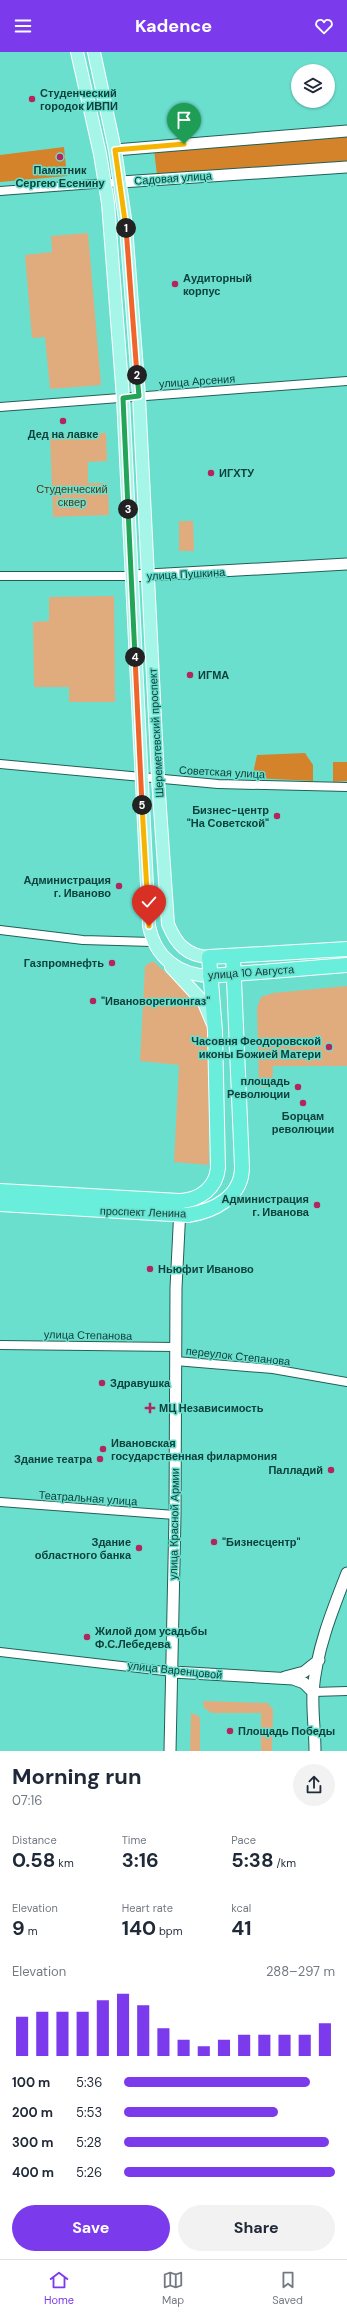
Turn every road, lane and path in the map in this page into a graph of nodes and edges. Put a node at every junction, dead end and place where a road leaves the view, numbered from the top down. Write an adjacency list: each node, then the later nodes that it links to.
1 (77, 52): 7 (main road, Шереметевский проспект)
2 (94, 52): 4 (main road, Шереметевский проспект)
3 (347, 131): 4 (main road)
4 (115, 150): 6 (main road, Шереметевский проспект)
5 (347, 167): 6 (main road, Садовая улица)
6 (121, 182): 7 (street, Садовая улица); 10 (main road, Шереметевский проспект)
7 (106, 183): 8 (street, Садовая улица); 11 (main road, Шереметевский проспект)
8 (0, 191)
9 (347, 381): 10 (street, улица Арсения)
10 (139, 396): 11 (street, улица Арсения); 16 (main road, Шереметевский проспект)
11 (123, 398): 12 (street, улица Арсения); 15 (main road, Шереметевский проспект)
12 (0, 407)
13 (347, 564): 16 (main road, улица Пушкина)
14 (0, 576): 15 (street, улица Пушкина)
15 (131, 576): 16 (main road, улица Пушкина); 18 (main road, Шереметевский проспект)
16 (148, 576): 19 (main road, Шереметевский проспект)
17 (0, 764): 18 (street, Советская улица)
18 (141, 776): 19 (street, Советская улица); 23 (main road, Шереметевский проспект)
19 (158, 778): 20 (street, Советская улица); 22 (main road, Шереметевский проспект)
20 (347, 787)
21 (0, 930): 23 (street)
22 (174, 937): 26 (main road, улица 10 Августа)
23 (152, 942): 27 (main road, улица 10 Августа)
24 (347, 949): 25 (highway, улица 10 Августа)
25 (233, 956): 26 (highway, улица 10 Августа); 30 (highway, проспект Ленина)
26 (209, 957): 31 (highway, проспект Ленина)
27 (164, 958): 31 (main road, улица 10 Августа); 33 (main road, проспект Ленина)
28 (347, 965): 29 (highway, улица 10 Августа)
29 (261, 973): 30 (highway, улица 10 Августа); 32 (highway, проспект Ленина)
30 (234, 975): 31 (highway, улица 10 Августа); 32 (highway, проспект Ленина)
31 (210, 976): 33 (highway, проспект Ленина)
32 (236, 1004): 37 (highway, проспект Ленина)
33 (214, 1031): 35 (highway, проспект Ленина)
34 (0, 1191): 35 (highway, проспект Ленина)
35 (180, 1201): 37 (main road, улица Красной Армии)
36 (0, 1204): 37 (highway, проспект Ленина)
37 (180, 1215): 39 (main road, улица Красной Армии)
38 (0, 1345): 39 (street, улица Степанова)
39 (175, 1347): 40 (main road, улица Красной Армии)
40 (175, 1361): 41 (street, переулок Степанова); 43 (main road, улица Красной Армии)
41 (347, 1382)
42 (0, 1502): 43 (street, Театральная улица)
43 (175, 1515): 47 (main road, улица Красной Армии)
44 (347, 1573): 46 (main road)
45 (0, 1652): 47 (street, улица Варенцовой)
46 (319, 1660): 48 (main road); 50 (main road)
47 (173, 1672): 48 (main road, улица Варенцовой); 51 (main road, улица Красной Армии)
48 (283, 1678): 50 (main road, улица Варенцовой)
49 (347, 1690): 50 (street)
50 (313, 1692): 52 (main road)
51 (170, 1751)
52 (315, 1751)

